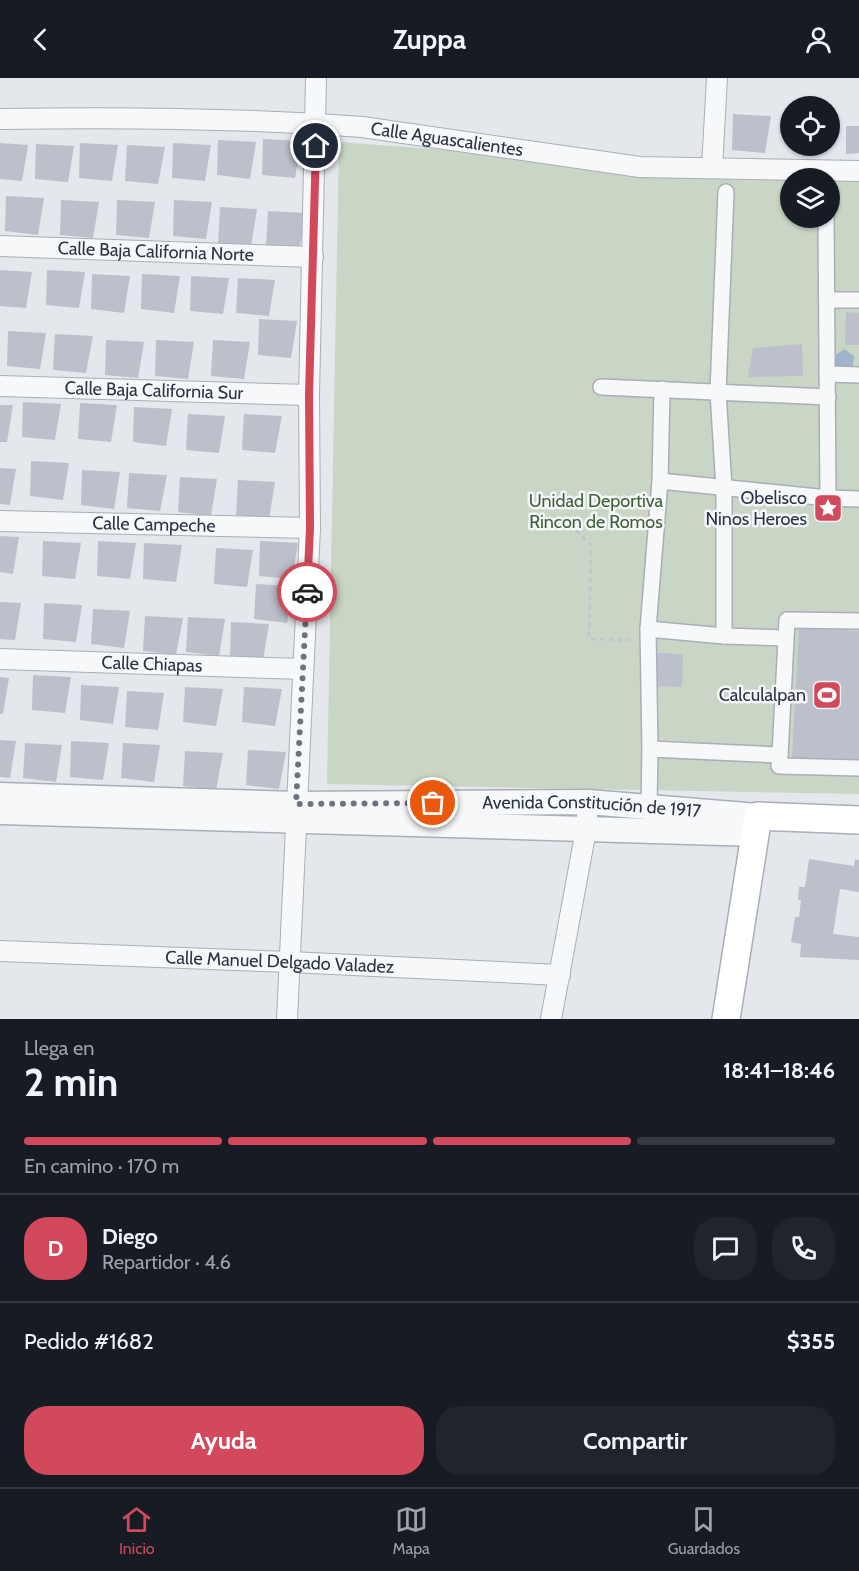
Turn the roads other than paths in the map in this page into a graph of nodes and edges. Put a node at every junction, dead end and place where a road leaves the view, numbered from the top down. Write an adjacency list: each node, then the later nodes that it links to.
1 (316, 78): 4 (street)
2 (717, 78): 5 (street)
3 (0, 119): 4 (street, Calle Aguascalientes)
4 (316, 124): 5 (street, Calle Aguascalientes); 12 (street)
5 (712, 168): 7 (street, Calle Aguascalientes)
6 (859, 171): 8 (street, Calle Aguascalientes)
7 (780, 172)
8 (840, 173)
9 (726, 192): 20 (street)
10 (826, 228): 13 (street)
11 (0, 246): 12 (street, Calle Baja California Norte)
12 (313, 257): 21 (street)
13 (827, 300): 14 (street); 15 (street)
14 (859, 300)
15 (827, 374): 16 (street); 22 (street)
16 (859, 375)
17 (0, 386): 21 (street, Calle Baja California Sur)
18 (601, 387): 19 (street)
19 (662, 389): 20 (street); 23 (street)
20 (718, 392): 22 (street); 24 (street)
21 (309, 395): 28 (street)
22 (828, 397): 25 (street)
23 (660, 481): 24 (street); 30 (street)
24 (724, 488): 25 (street); 31 (street)
25 (828, 498): 26 (street)
26 (859, 499)
27 (0, 521): 28 (street, Calle Campeche)
28 (310, 528): 34 (street)
29 (859, 621): 32 (street)
30 (648, 634): 31 (street); 35 (street)
31 (724, 636): 32 (street)
32 (785, 638): 36 (street)
33 (0, 659): 34 (street, Calle Chiapas)
34 (303, 669): 42 (street)
35 (650, 749): 36 (street); 40 (street)
36 (780, 755): 37 (street)
37 (859, 768)
38 (0, 795): 42 (street, Avenida Constitución de 1917)
39 (579, 802): 40 (street, Avenida Constitución de 1917); 42 (street, Avenida Constitución de 1917); 44 (street); 46 (street)
40 (648, 807): 45 (street, Avenida Constitución de 1917)
41 (0, 812): 42 (street, Avenida Constitución de 1917)
42 (296, 813): 44 (street, Avenida Constitución de 1917); 49 (street)
43 (859, 820): 45 (main road, Avenida Constitución de 1917)
44 (421, 825): 46 (street, Avenida Constitución de 1917)
45 (757, 825): 46 (street, Avenida Constitución de 1917); 47 (main road, Avenida Constitución de 1917); 53 (main road)
46 (585, 830): 50 (street)
47 (859, 836)
48 (0, 951): 49 (street, Calle Manuel Delgado Valadez)
49 (290, 962): 50 (street, Calle Manuel Delgado Valadez); 51 (street)
50 (560, 975): 52 (street)
51 (288, 1019)
52 (551, 1019)
53 (726, 1019)

